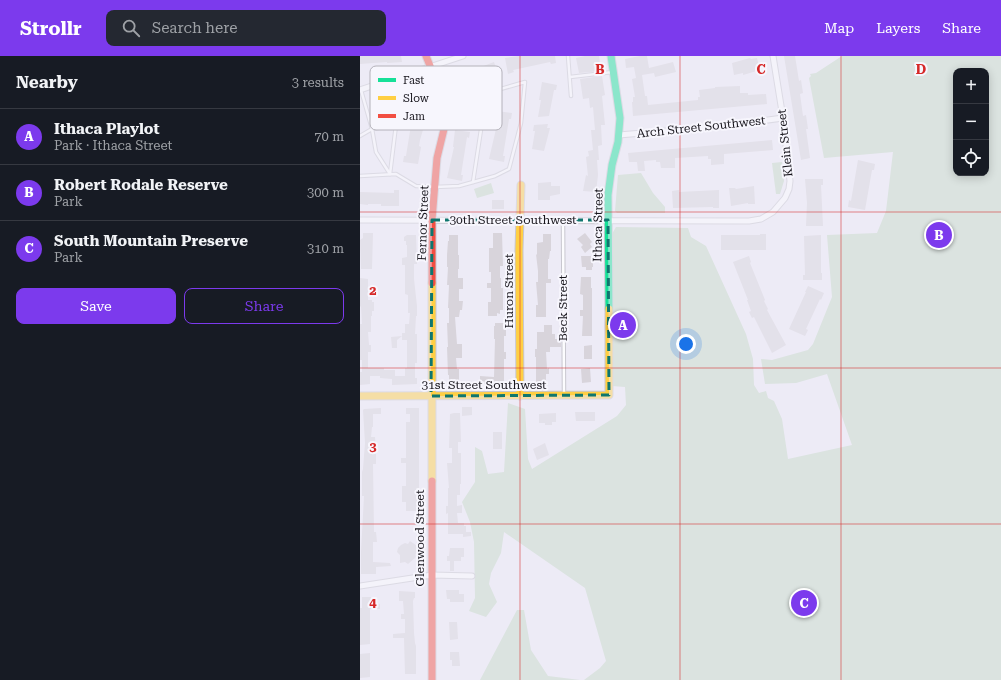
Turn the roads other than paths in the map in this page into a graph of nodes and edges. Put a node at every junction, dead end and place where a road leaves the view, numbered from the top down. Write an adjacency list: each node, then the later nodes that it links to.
1 (426, 56): 6 (street, Fernor Street)
2 (463, 56): 6 (street)
3 (568, 56): 8 (lane)
4 (611, 56): 7 (street, Ithaca Street)
5 (773, 56): 12 (street, Klein Street)
6 (430, 66)
7 (613, 72): 8 (lane); 19 (street, Ithaca Street)
8 (570, 77): 11 (lane)
9 (502, 88): 23 (lane)
10 (361, 90): 13 (lane)
11 (571, 96)
12 (783, 118): 19 (street, Arch Street Southwest); 26 (street, Klein Street)
13 (370, 122)
14 (370, 130): 20 (lane)
15 (372, 130): 21 (lane)
16 (395, 130): 21 (lane)
17 (444, 130): 25 (street, Fernor Street)
18 (481, 130): 23 (lane)
19 (618, 135): 30 (street, Ithaca Street)
20 (360, 136)
21 (390, 174): 22 (lane); 25 (lane)
22 (360, 176)
23 (473, 182): 25 (lane)
24 (522, 185): 29 (street, Huron Street)
25 (435, 187): 28 (street, Fernor Street)
26 (761, 219): 30 (street, 30th Street Southwest)
27 (360, 220): 28 (street, 30th Street Southwest)
28 (432, 220): 29 (street, 30th Street Southwest); 33 (street, Fernor Street)
29 (520, 220): 31 (street, 30th Street Southwest); 34 (street, Huron Street)
30 (608, 220): 31 (street, 30th Street Southwest); 36 (street, Ithaca Street)
31 (563, 221): 35 (lane, Beck Street)
32 (360, 396): 33 (street, 31st Street Southwest)
33 (431, 396): 34 (street, 31st Street Southwest); 37 (street, Glenwood Street)
34 (520, 396): 35 (street, 31st Street Southwest)
35 (564, 396): 36 (street, 31st Street Southwest)
36 (609, 396)
37 (432, 575): 38 (street); 39 (street); 40 (street, Glenwood Street)
38 (472, 576)
39 (360, 586)
40 (432, 680)

